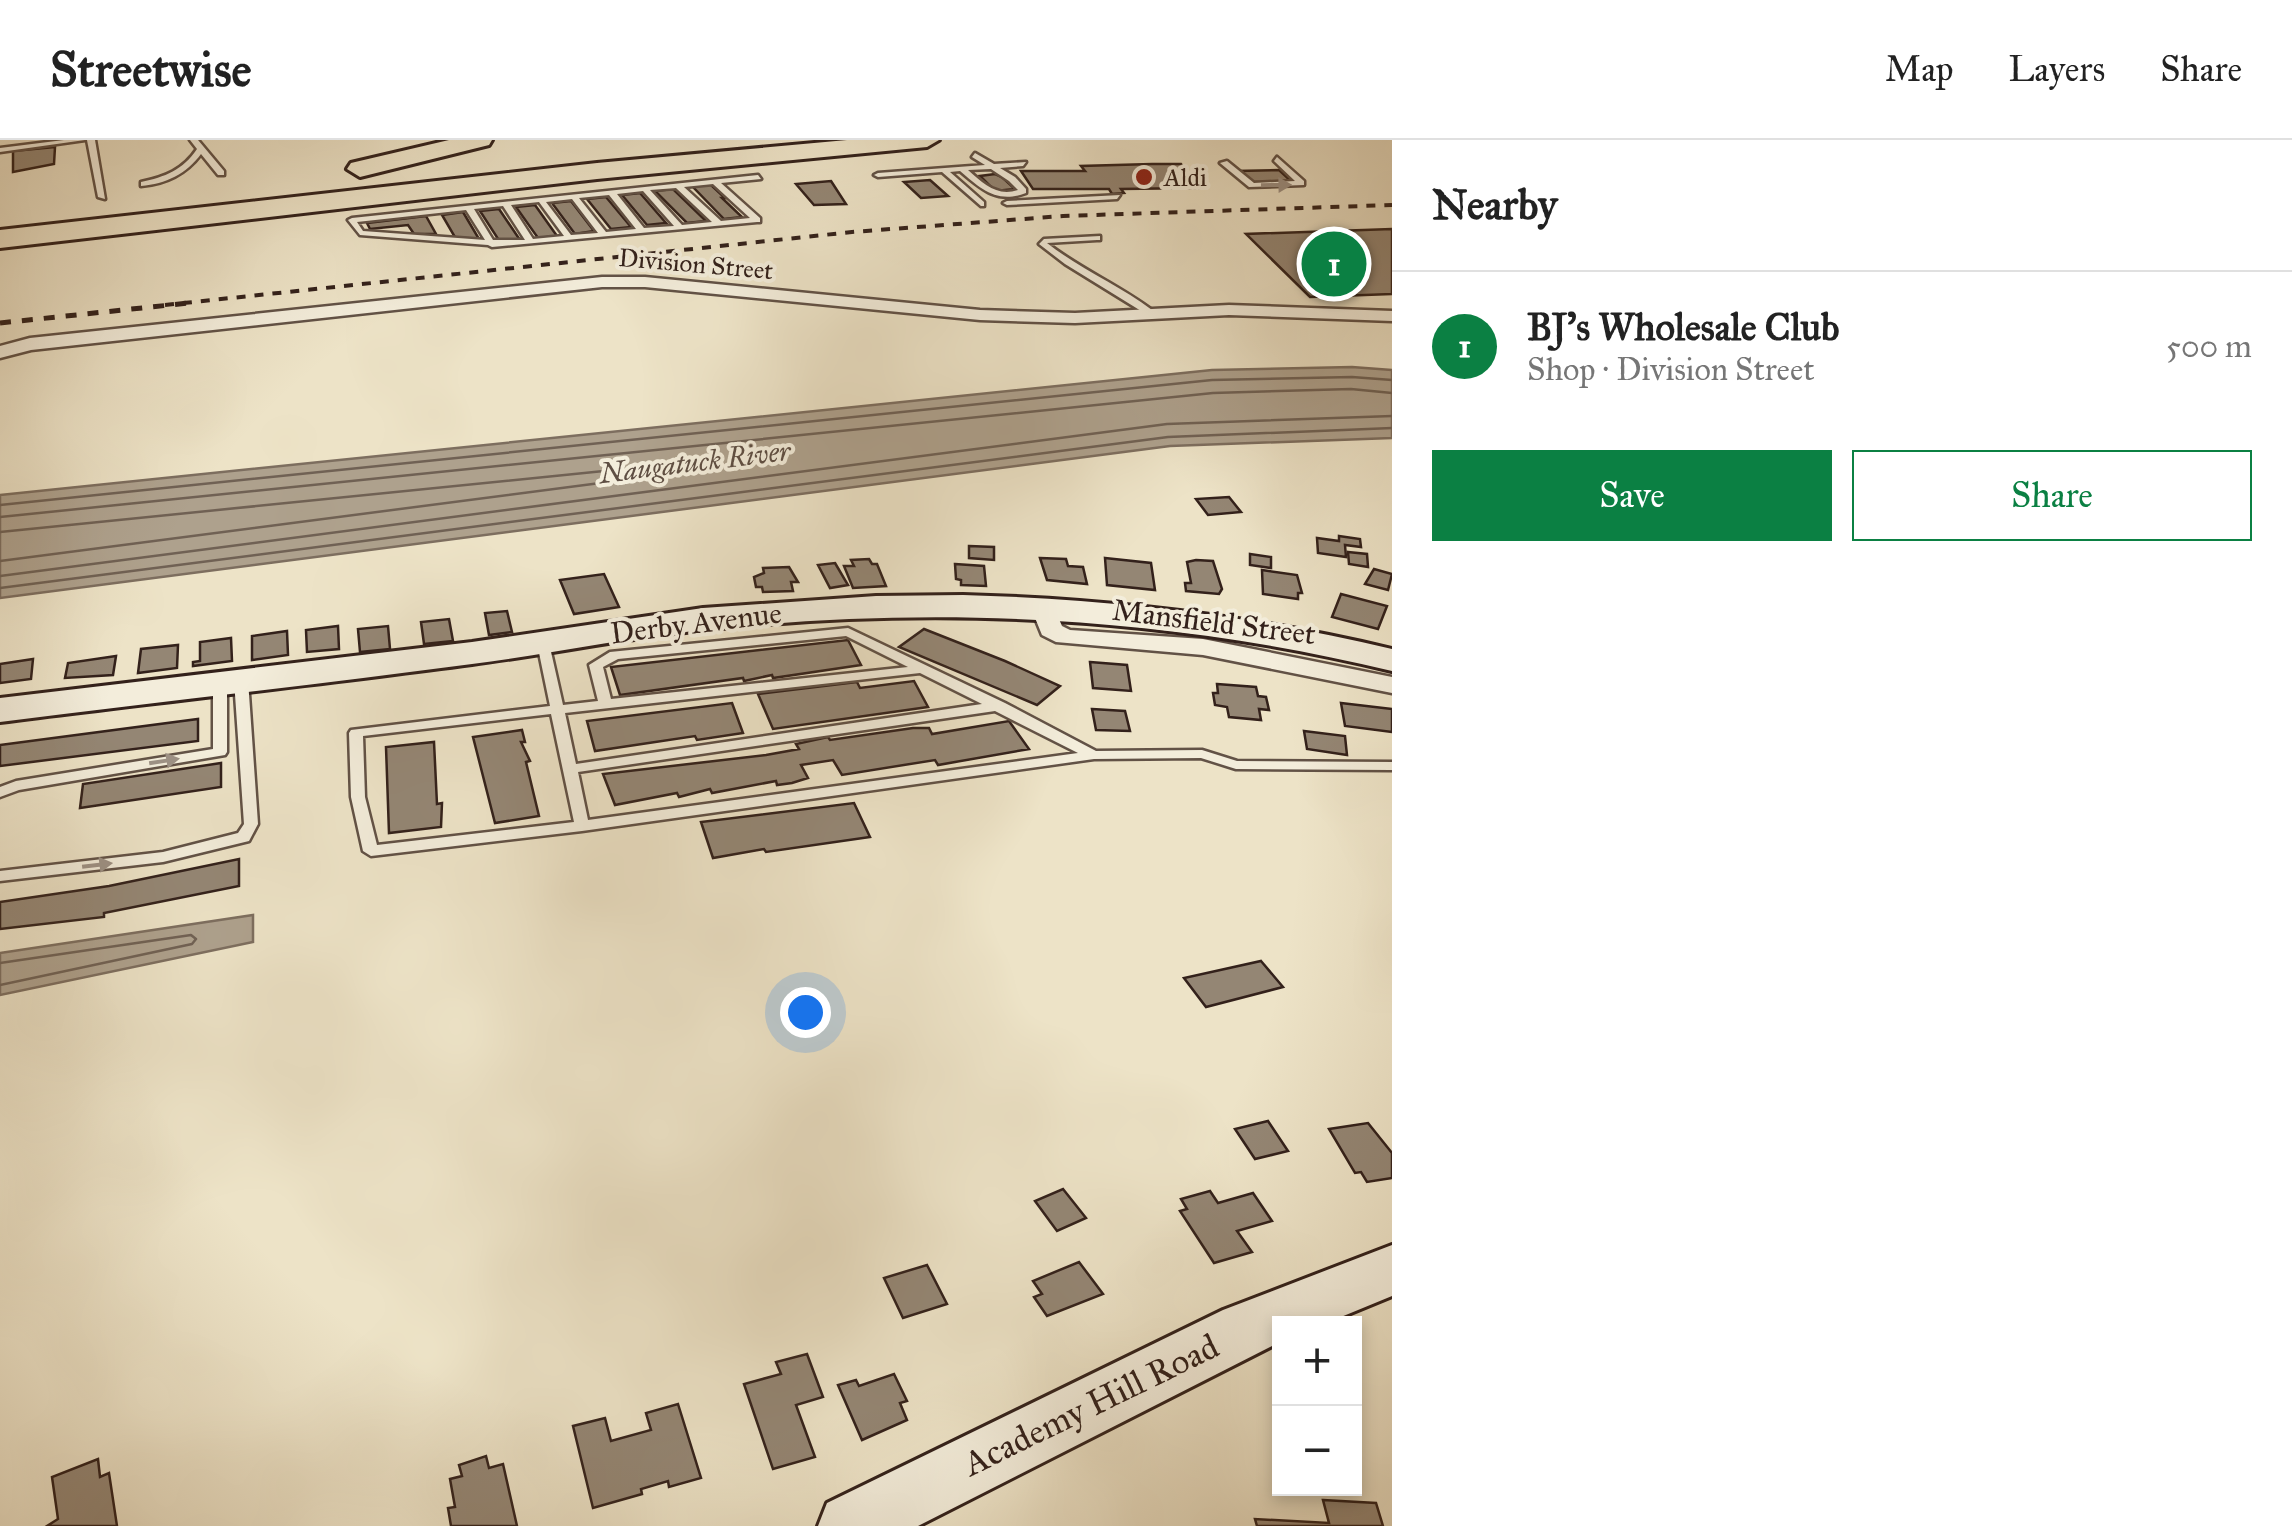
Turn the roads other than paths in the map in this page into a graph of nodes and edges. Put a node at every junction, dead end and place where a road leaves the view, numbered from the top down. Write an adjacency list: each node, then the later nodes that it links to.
1 (81, 140): 9 (lane)
2 (91, 140): 34 (lane)
3 (194, 140): 8 (lane)
4 (480, 140): 34 (highway)
5 (649, 140): 34 (highway)
6 (684, 140): 28 (highway)
7 (927, 140): 28 (highway)
8 (201, 148): 17 (lane); 21 (lane)
9 (0, 150)
10 (976, 155): 14 (lane)
11 (1277, 158): 13 (lane, one-way to 11)
12 (1023, 164): 14 (lane)
13 (1224, 164)
14 (994, 166): 15 (lane); 15 (lane)
15 (962, 169): 16 (lane)
16 (944, 170): 18 (lane); 31 (lane)
17 (221, 173)
18 (878, 175)
19 (758, 177): 20 (lane)
20 (715, 181): 22 (lane); 35 (lane)
21 (144, 184)
22 (678, 185): 23 (lane); 35 (lane)
23 (645, 189): 24 (lane); 36 (lane)
24 (611, 192): 25 (lane); 37 (lane)
25 (574, 196): 27 (lane); 39 (lane)
26 (1118, 196): 29 (lane)
27 (542, 200): 30 (lane); 40 (lane)
28 (300, 203): 34 (highway)
29 (996, 203)
30 (506, 204): 32 (lane); 43 (lane)
31 (981, 204)
32 (469, 208): 33 (lane); 44 (lane)
33 (432, 212): 42 (lane); 42 (lane)
34 (114, 214): 38 (highway); 38 (highway)
35 (718, 224): 36 (lane)
36 (680, 227): 37 (lane)
37 (642, 231): 39 (lane)
38 (0, 232)
39 (604, 235): 40 (lane)
40 (569, 238): 43 (lane)
41 (1096, 238): 45 (lane)
42 (449, 242): 44 (lane)
43 (530, 242): 44 (lane)
44 (492, 244)
45 (1149, 312): 46 (street, Division Street); 47 (street, Division Street)
46 (1392, 316)
47 (0, 352)
48 (1042, 608): 49 (main road, Derby Avenue); 50 (main road, Derby Avenue); 53 (street, Mansfield Street)
49 (543, 643): 52 (main road, Derby Avenue); 56 (lane)
50 (1392, 660)
51 (925, 669): 54 (lane); 54 (lane); 55 (lane)
52 (231, 682): 57 (main road, Derby Avenue); 61 (lane, one-way to 52); 63 (lane, one-way to 52)
53 (1392, 685)
54 (605, 704): 56 (lane)
55 (1000, 706): 58 (lane); 60 (lane)
56 (559, 709): 60 (lane); 62 (lane)
57 (0, 710)
58 (1094, 755): 59 (lane); 62 (lane)
59 (1392, 766)
60 (570, 768): 62 (lane)
61 (0, 792)
62 (582, 826)
63 (0, 876)
64 (1392, 1270): 65 (main road, Academy Hill Road)
65 (850, 1526)

